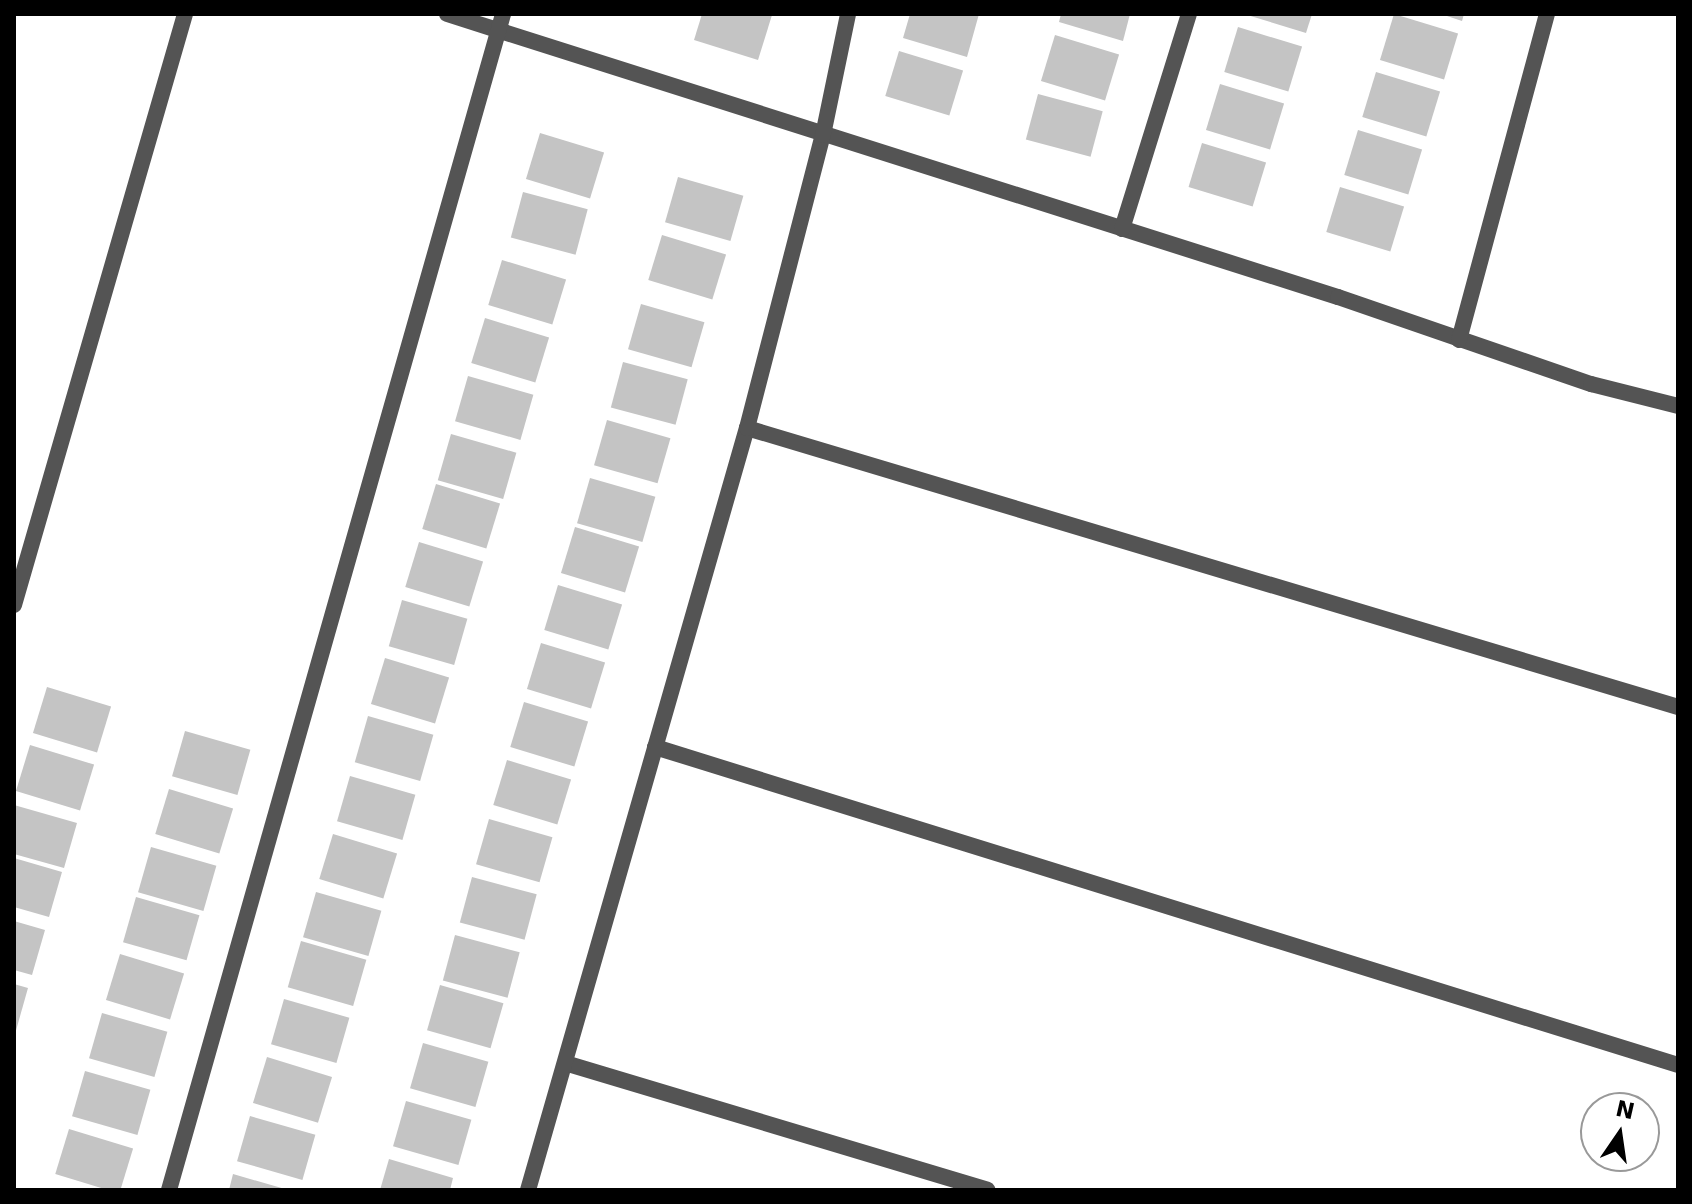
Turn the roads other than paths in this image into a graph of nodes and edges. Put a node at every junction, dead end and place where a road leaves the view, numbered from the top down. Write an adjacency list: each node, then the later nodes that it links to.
1 (185, 14): 12 (street)
2 (447, 14): 6 (street)
3 (848, 14): 7 (street)
4 (1189, 14): 8 (street)
5 (1547, 14): 9 (street)
6 (501, 22): 7 (street); 17 (street)
7 (823, 135): 8 (street); 11 (street)
8 (1122, 229): 9 (street)
9 (1459, 340): 10 (street)
10 (1678, 406)
11 (747, 428): 13 (street); 14 (street)
12 (14, 605)
13 (1678, 707)
14 (655, 747): 15 (street); 16 (street)
15 (565, 1063): 18 (street); 19 (street)
16 (1678, 1065)
17 (169, 1190)
18 (528, 1190)
19 (987, 1190)

